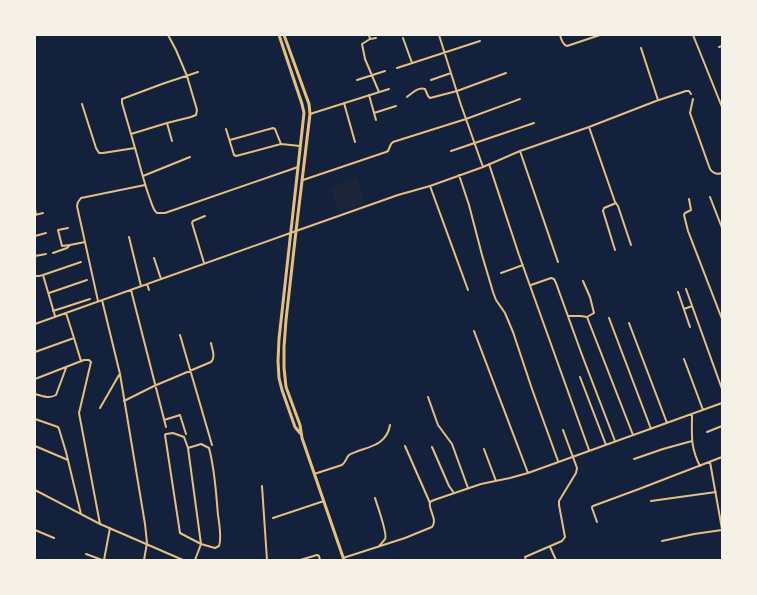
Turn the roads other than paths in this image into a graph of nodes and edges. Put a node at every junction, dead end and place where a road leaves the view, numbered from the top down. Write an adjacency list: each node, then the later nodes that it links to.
1 (168, 35): 24 (street)
2 (279, 35): 54 (main road)
3 (284, 35): 41 (main road)
4 (369, 35): 11 (street)
5 (439, 35): 16 (street)
6 (560, 35): 7 (street)
7 (600, 35)
8 (694, 35): 39 (street)
9 (376, 38): 11 (street)
10 (403, 38): 17 (street)
11 (370, 39): 23 (street)
12 (480, 41): 16 (street)
13 (722, 46): 14 (street)
14 (719, 47)
15 (641, 48): 35 (street)
16 (445, 52): 17 (street); 21 (street)
17 (412, 63): 18 (street)
18 (397, 68)
19 (386, 71): 23 (street)
20 (198, 72): 24 (street)
21 (451, 73): 26 (street); 28 (street)
22 (506, 73): 28 (street)
23 (372, 75): 25 (street); 29 (street)
24 (186, 76): 44 (street); 48 (street)
25 (357, 80)
26 (431, 80)
27 (389, 89): 29 (street)
28 (456, 91): 32 (street); 42 (street)
29 (379, 92): 31 (street)
30 (691, 94): 35 (street)
31 (369, 95): 36 (street); 40 (street)
32 (407, 97)
33 (520, 99): 42 (street)
34 (693, 99): 62 (street)
35 (658, 100): 46 (street)
36 (344, 103): 41 (street); 51 (street)
37 (82, 104): 55 (street)
38 (396, 106): 40 (street)
39 (722, 107)
40 (374, 113): 43 (street)
41 (310, 114): 65 (main road)
42 (466, 119): 52 (street); 65 (street)
43 (376, 120)
44 (166, 123): 48 (street); 50 (street)
45 (534, 123): 52 (street)
46 (589, 127): 57 (street); 70 (street)
47 (226, 128): 49 (street)
48 (131, 134): 55 (street)
49 (230, 140): 53 (street); 53 (street)
50 (172, 141)
51 (355, 142)
52 (475, 143): 56 (street); 61 (street)
53 (281, 144): 54 (street)
54 (300, 146): 60 (main road)
55 (135, 148): 64 (street)
56 (451, 151)
57 (520, 151): 59 (street); 91 (street)
58 (190, 157): 64 (street)
59 (489, 164): 61 (street); 93 (street)
60 (298, 167): 66 (street); 78 (main road)
61 (483, 167): 63 (street)
62 (722, 174)
63 (459, 175): 67 (street); 171 (street)
64 (143, 176): 66 (street)
65 (302, 180): 77 (main road)
66 (145, 185): 82 (street)
67 (430, 186): 77 (street); 106 (street)
68 (710, 197): 76 (street)
69 (689, 199): 120 (street)
70 (616, 203): 84 (street); 85 (street)
71 (35, 209): 73 (street)
72 (43, 213): 73 (street)
73 (35, 215)
74 (205, 216): 92 (street)
75 (68, 228): 83 (street)
76 (722, 228)
77 (296, 231): 78 (street); 154 (main road)
78 (290, 232): 92 (street); 154 (main road)
79 (46, 233): 80 (street)
80 (35, 236)
81 (129, 238): 102 (street)
82 (86, 242): 83 (street); 111 (street)
83 (70, 245): 86 (street)
84 (631, 245)
85 (615, 250)
86 (53, 253)
87 (46, 254): 88 (street)
88 (35, 256)
89 (154, 258): 97 (street)
90 (81, 262): 95 (street)
91 (558, 262)
92 (204, 263): 97 (street)
93 (523, 265): 94 (street); 101 (street)
94 (501, 273)
95 (43, 275): 96 (street); 108 (street)
96 (35, 276)
97 (161, 279): 100 (street)
98 (87, 280): 108 (street)
99 (583, 281): 118 (street)
100 (147, 284): 102 (street); 105 (street)
101 (531, 285): 117 (street); 166 (street)
102 (141, 286): 104 (street)
103 (686, 289): 112 (street)
104 (131, 290): 110 (street); 136 (street)
105 (149, 290)
106 (468, 290)
107 (678, 292): 113 (street)
108 (49, 293): 114 (street)
109 (90, 299): 114 (street)
110 (102, 300): 111 (street); 133 (street)
111 (98, 301): 115 (street)
112 (692, 306): 113 (street); 137 (street)
113 (684, 309): 123 (street)
114 (53, 311): 116 (street)
115 (66, 313): 116 (street); 126 (street)
116 (55, 316): 122 (street)
117 (568, 316): 118 (street); 157 (street)
118 (587, 317): 156 (street)
119 (609, 318): 151 (street)
120 (722, 319)
121 (629, 323): 147 (street)
122 (35, 324)
123 (690, 327)
124 (474, 331): 174 (street)
125 (180, 335): 132 (street)
126 (74, 338): 128 (street); 130 (street)
127 (211, 343): 132 (street)
128 (35, 352)
129 (684, 359): 143 (street)
130 (81, 361): 131 (street); 189 (street)
131 (67, 367): 135 (street); 138 (street)
132 (190, 370): 136 (street); 161 (street)
133 (120, 374): 140 (street); 142 (street)
134 (580, 377): 159 (street)
135 (35, 379)
136 (154, 386): 140 (street); 146 (street)
137 (722, 388)
138 (35, 394)
139 (428, 397): 178 (street)
140 (124, 401): 195 (street)
141 (722, 404): 143 (street)
142 (100, 408)
143 (703, 410): 144 (street)
144 (692, 414): 147 (street); 158 (street)
145 (35, 419): 170 (street)
146 (164, 420): 150 (street); 155 (street)
147 (667, 423): 151 (street)
148 (390, 425): 175 (street)
149 (722, 426): 153 (street)
150 (166, 427)
151 (650, 429): 156 (street)
152 (563, 430): 167 (street)
153 (707, 432)
154 (300, 433): 175 (main road)
155 (186, 434)
156 (633, 435): 157 (street)
157 (615, 441): 159 (street)
158 (692, 441): 169 (street); 173 (street)
159 (606, 445): 166 (street)
160 (35, 446): 170 (street)
161 (212, 446)
162 (406, 446): 185 (street)
163 (432, 447): 181 (street)
164 (188, 448): 196 (street); 196 (street); 196 (street)
165 (484, 449): 176 (street)
166 (589, 450): 167 (street)
167 (573, 456): 171 (street); 197 (street)
168 (722, 457): 172 (street)
169 (634, 459)
170 (68, 460): 186 (street)
171 (558, 462): 174 (street)
172 (710, 462): 173 (street); 180 (street)
173 (700, 466): 188 (street)
174 (528, 472): 176 (street)
175 (314, 474): 183 (main road)
176 (496, 481): 178 (street)
177 (262, 486): 206 (street)
178 (468, 488): 181 (street)
179 (35, 490): 186 (street)
180 (716, 492): 184 (street); 192 (street)
181 (454, 493): 185 (street)
182 (375, 498): 198 (street)
183 (324, 501): 187 (street); 200 (main road)
184 (651, 501)
185 (430, 503): 198 (street)
186 (81, 514): 189 (street)
187 (273, 518)
188 (597, 522)
189 (100, 524): 190 (street)
190 (110, 528): 195 (street); 202 (street)
191 (35, 530): 193 (street)
192 (722, 530): 194 (street)
193 (54, 538)
194 (662, 541)
195 (146, 543): 203 (street); 204 (street)
196 (202, 544): 205 (street)
197 (550, 547): 201 (street); 209 (street)
198 (377, 548): 200 (street)
199 (86, 554): 202 (street)
200 (344, 559)
201 (526, 559)
202 (103, 560)
203 (144, 560)
204 (183, 560)
205 (194, 560)
206 (267, 560)
207 (300, 560): 208 (street)
208 (320, 560)
209 (556, 560)

